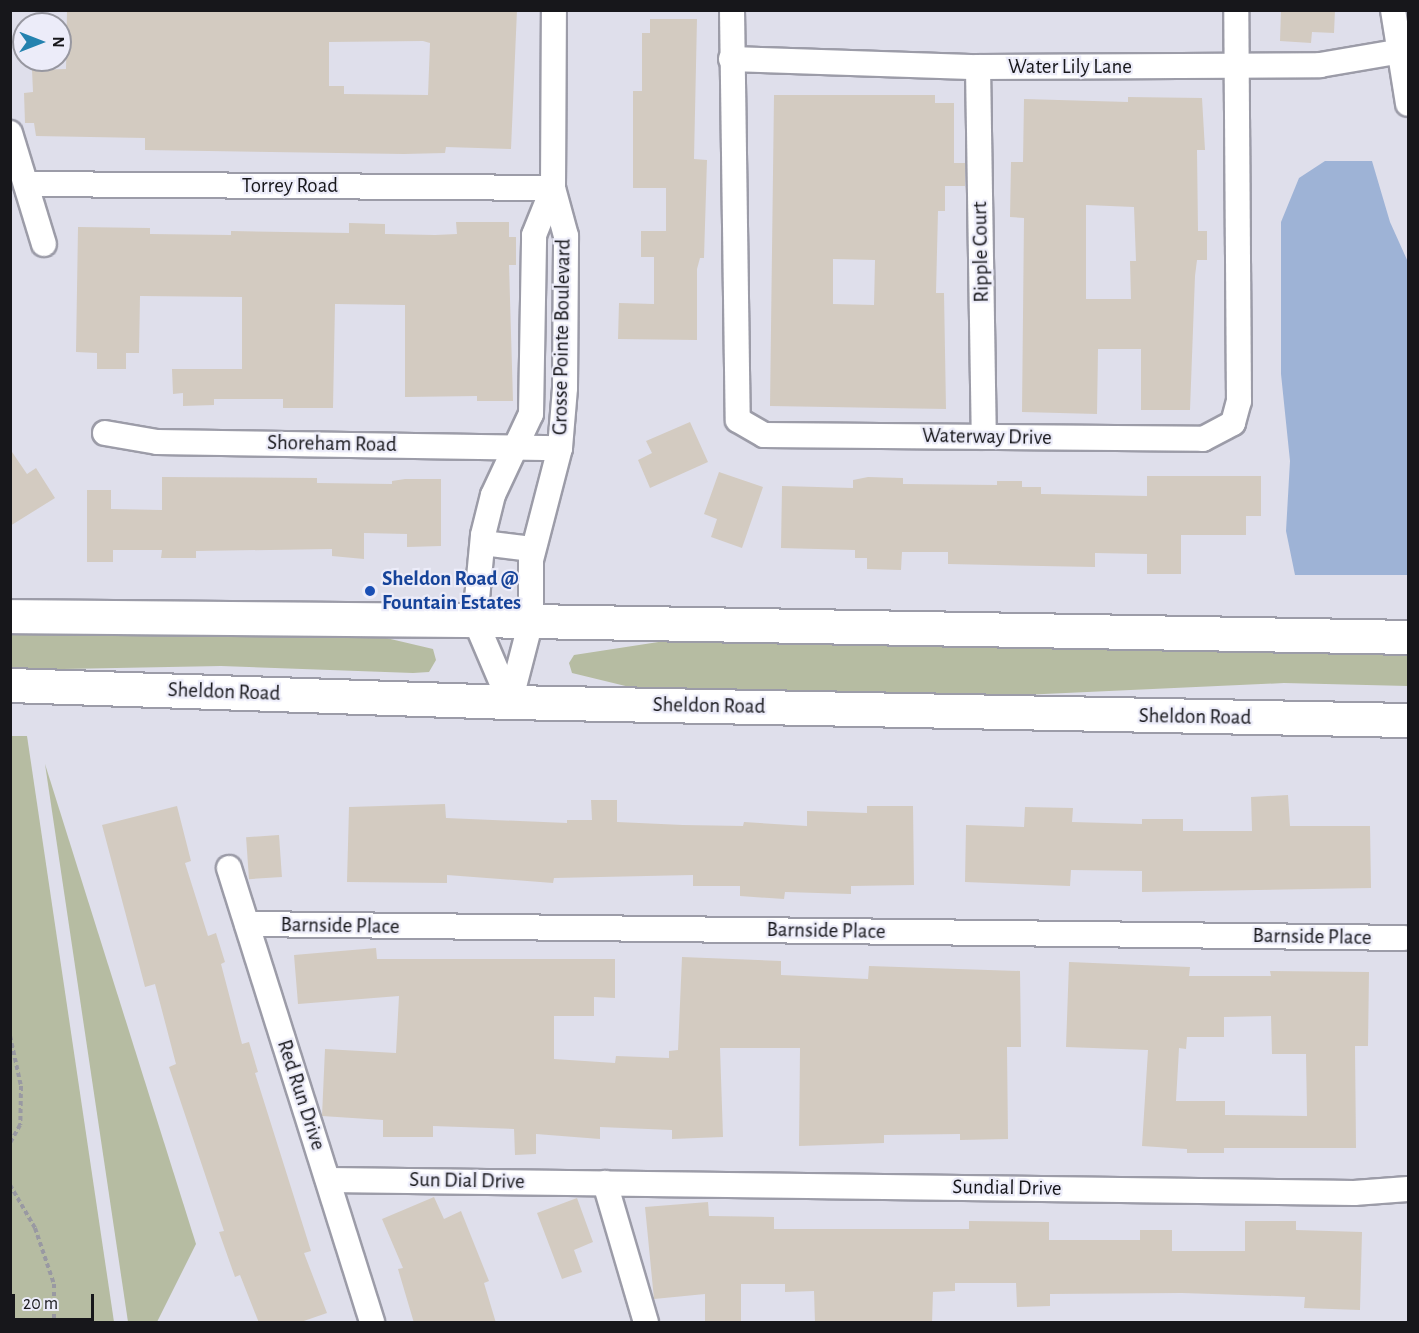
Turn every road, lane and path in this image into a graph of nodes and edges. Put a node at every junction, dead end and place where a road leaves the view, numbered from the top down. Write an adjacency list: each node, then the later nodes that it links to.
1 (554, 10): 12 (street, Grosse Pointe Boulevard)
2 (732, 10): 6 (street, Waterway Drive)
3 (1236, 10): 7 (street, Waterway Drive)
4 (1393, 10): 5 (street)
5 (1403, 50): 7 (street, Water Lily Lane); 9 (street)
6 (731, 59): 8 (street, Water Lily Lane); 15 (street, Waterway Drive)
7 (1234, 65): 8 (street, Water Lily Lane); 15 (street, Waterway Drive)
8 (978, 68): 15 (street, Ripple Court)
9 (1408, 104)
10 (10, 133): 11 (street)
11 (26, 184): 12 (street, Torrey Road); 13 (street)
12 (553, 188): 16 (street, Grosse Pointe Boulevard); 17 (street, Grosse Pointe Boulevard)
13 (44, 244)
14 (105, 433): 16 (street, Shoreham Road)
15 (984, 437)
16 (519, 446): 17 (street, Shoreham Road); 18 (street, Grosse Pointe Boulevard)
17 (560, 448): 19 (street, Grosse Pointe Boulevard)
18 (483, 543): 19 (street); 21 (street, Grosse Pointe Boulevard)
19 (532, 549): 22 (street, Grosse Pointe Boulevard)
20 (10, 616): 21 (main road)
21 (475, 620): 22 (main road); 25 (street, Grosse Pointe Boulevard)
22 (531, 621): 23 (main road); 25 (street, Grosse Pointe Boulevard)
23 (1408, 637)
24 (10, 685): 25 (main road, Sheldon Road)
25 (510, 702): 26 (main road, Sheldon Road)
26 (1408, 720)
27 (229, 868): 28 (street, Red Run Drive)
28 (248, 924): 29 (street, Barnside Place); 32 (street, Red Run Drive)
29 (1407, 940)
30 (10, 1036): 31 (path)
31 (10, 1143)
32 (328, 1180): 33 (street, Sun Dial Drive); 37 (street, Red Run Drive)
33 (605, 1183): 35 (street, Sundial Drive); 38 (street)
34 (10, 1185): 36 (path)
35 (1408, 1189)
36 (54, 1323)
37 (372, 1323)
38 (646, 1323)

